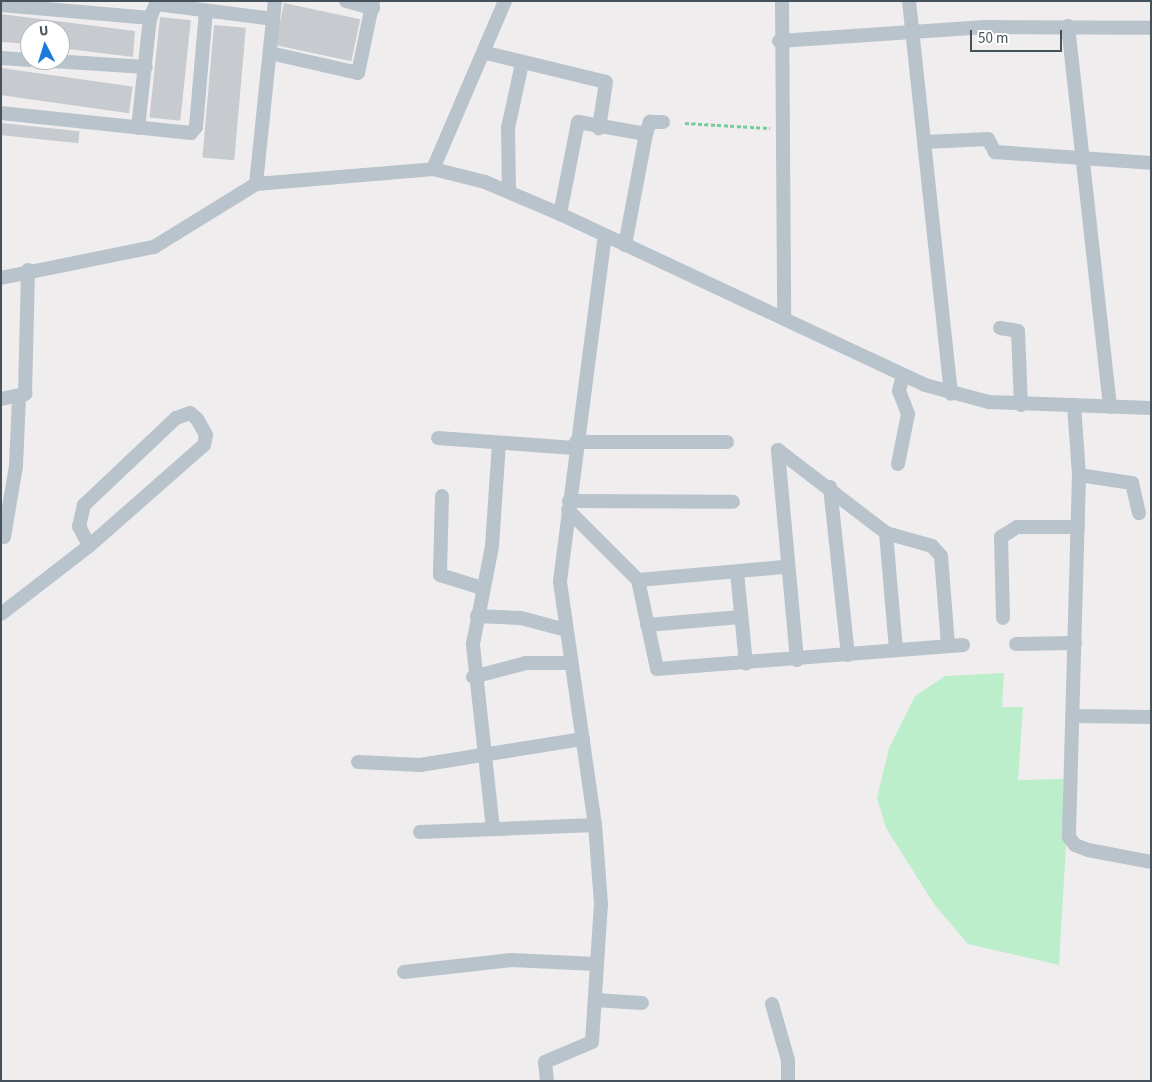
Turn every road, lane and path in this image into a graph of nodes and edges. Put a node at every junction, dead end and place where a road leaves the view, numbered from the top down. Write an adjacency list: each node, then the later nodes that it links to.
1 (275, 1): 10 (street)
2 (346, 1): 6 (street)
3 (505, 1): 16 (street)
4 (782, 1): 14 (street)
5 (909, 1): 13 (street)
6 (373, 4): 15 (street)
7 (1, 5): 9 (street)
8 (206, 11): 9 (street); 10 (street); 25 (street)
9 (150, 18): 21 (street)
10 (273, 18): 15 (street)
11 (1068, 26): 12 (street); 13 (street); 30 (street)
12 (1151, 28)
13 (914, 33): 14 (street); 29 (street)
14 (779, 41): 27 (street)
15 (270, 53): 33 (street)
16 (486, 53): 20 (street); 32 (street)
17 (1, 58): 18 (street)
18 (20, 59)
19 (70, 62): 21 (street)
20 (522, 63): 26 (street); 34 (street)
21 (146, 68): 25 (street)
22 (1, 113): 25 (street)
23 (663, 122): 28 (street)
24 (685, 123): 27 (path)
25 (138, 128)
26 (599, 128): 28 (street); 35 (street)
27 (780, 128): 40 (street)
28 (646, 134): 37 (street)
29 (925, 142): 30 (street); 43 (street)
30 (1082, 158): 31 (street); 48 (street)
31 (1151, 162)
32 (433, 169): 33 (street); 34 (street)
33 (256, 184): 38 (street)
34 (509, 192): 35 (street)
35 (560, 214): 36 (street)
36 (605, 236): 37 (street); 53 (street)
37 (625, 245): 40 (street)
38 (28, 270): 39 (street); 44 (street)
39 (1, 278)
40 (784, 316): 42 (street)
41 (1000, 328): 46 (street)
42 (903, 375): 43 (street); 54 (street)
43 (951, 394): 46 (street)
44 (19, 398): 45 (street); 63 (street)
45 (1, 399)
46 (1021, 404): 47 (street)
47 (1074, 405): 48 (street); 55 (street)
48 (1110, 407): 49 (street)
49 (1151, 408)
50 (438, 438): 52 (street)
51 (727, 442): 53 (street)
52 (499, 444): 53 (street); 68 (street)
53 (575, 445): 59 (street)
54 (898, 464)
55 (1079, 475): 60 (street); 61 (street)
56 (830, 487): 62 (street); 65 (street); 80 (street)
57 (442, 496): 68 (street)
58 (733, 502): 59 (street)
59 (568, 506): 67 (street); 74 (street)
60 (1139, 513)
61 (1078, 527): 72 (street); 75 (street)
62 (886, 532): 76 (street); 79 (street)
63 (4, 537)
64 (89, 546): 64 (street); 69 (street)
65 (785, 567): 66 (street); 81 (street)
66 (737, 572): 67 (street); 71 (street)
67 (638, 580): 73 (street)
68 (482, 588): 70 (street)
69 (1, 614)
70 (477, 616): 74 (street); 84 (street)
71 (741, 616): 73 (street); 83 (street)
72 (1003, 618)
73 (647, 625): 83 (street)
74 (566, 630): 82 (street)
75 (1075, 643): 78 (street); 85 (street)
76 (948, 644): 77 (street); 79 (street)
77 (963, 644)
78 (1016, 644)
79 (896, 650): 80 (street)
80 (848, 655): 81 (street)
81 (797, 660): 83 (street)
82 (571, 663): 84 (street); 87 (street)
83 (746, 664)
84 (473, 677): 88 (street)
85 (1074, 716): 86 (street); 93 (street)
86 (1151, 717)
87 (583, 739): 88 (street); 90 (street)
88 (485, 752): 89 (street); 91 (street)
89 (358, 762)
90 (595, 825): 91 (street); 94 (street)
91 (493, 829): 92 (street)
92 (420, 832)
93 (1151, 862)
94 (597, 964): 95 (street); 96 (street)
95 (404, 972)
96 (595, 1000): 97 (street); 99 (street)
97 (642, 1003)
98 (772, 1004): 100 (street)
99 (547, 1081)
100 (788, 1081)

